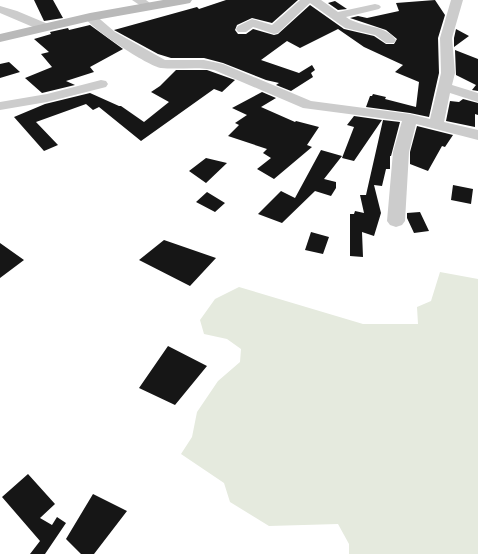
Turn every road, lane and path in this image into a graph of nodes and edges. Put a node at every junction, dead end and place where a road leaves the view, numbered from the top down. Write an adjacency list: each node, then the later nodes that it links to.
1 (185, 0): 5 (street)
2 (307, 0): 11 (street)
3 (313, 0): 9 (street)
4 (456, 0): 15 (street)
5 (143, 3): 8 (street)
6 (375, 7): 9 (street)
7 (0, 9): 10 (street)
8 (90, 16): 10 (street); 18 (street)
9 (335, 16): 13 (street)
10 (44, 27): 12 (street)
11 (242, 29)
12 (0, 38)
13 (390, 40)
14 (101, 84): 17 (street)
15 (445, 87): 16 (street); 19 (street)
16 (478, 98)
17 (0, 106)
18 (410, 118): 19 (street); 21 (street)
19 (436, 124): 20 (street)
20 (478, 135)
21 (396, 221)

